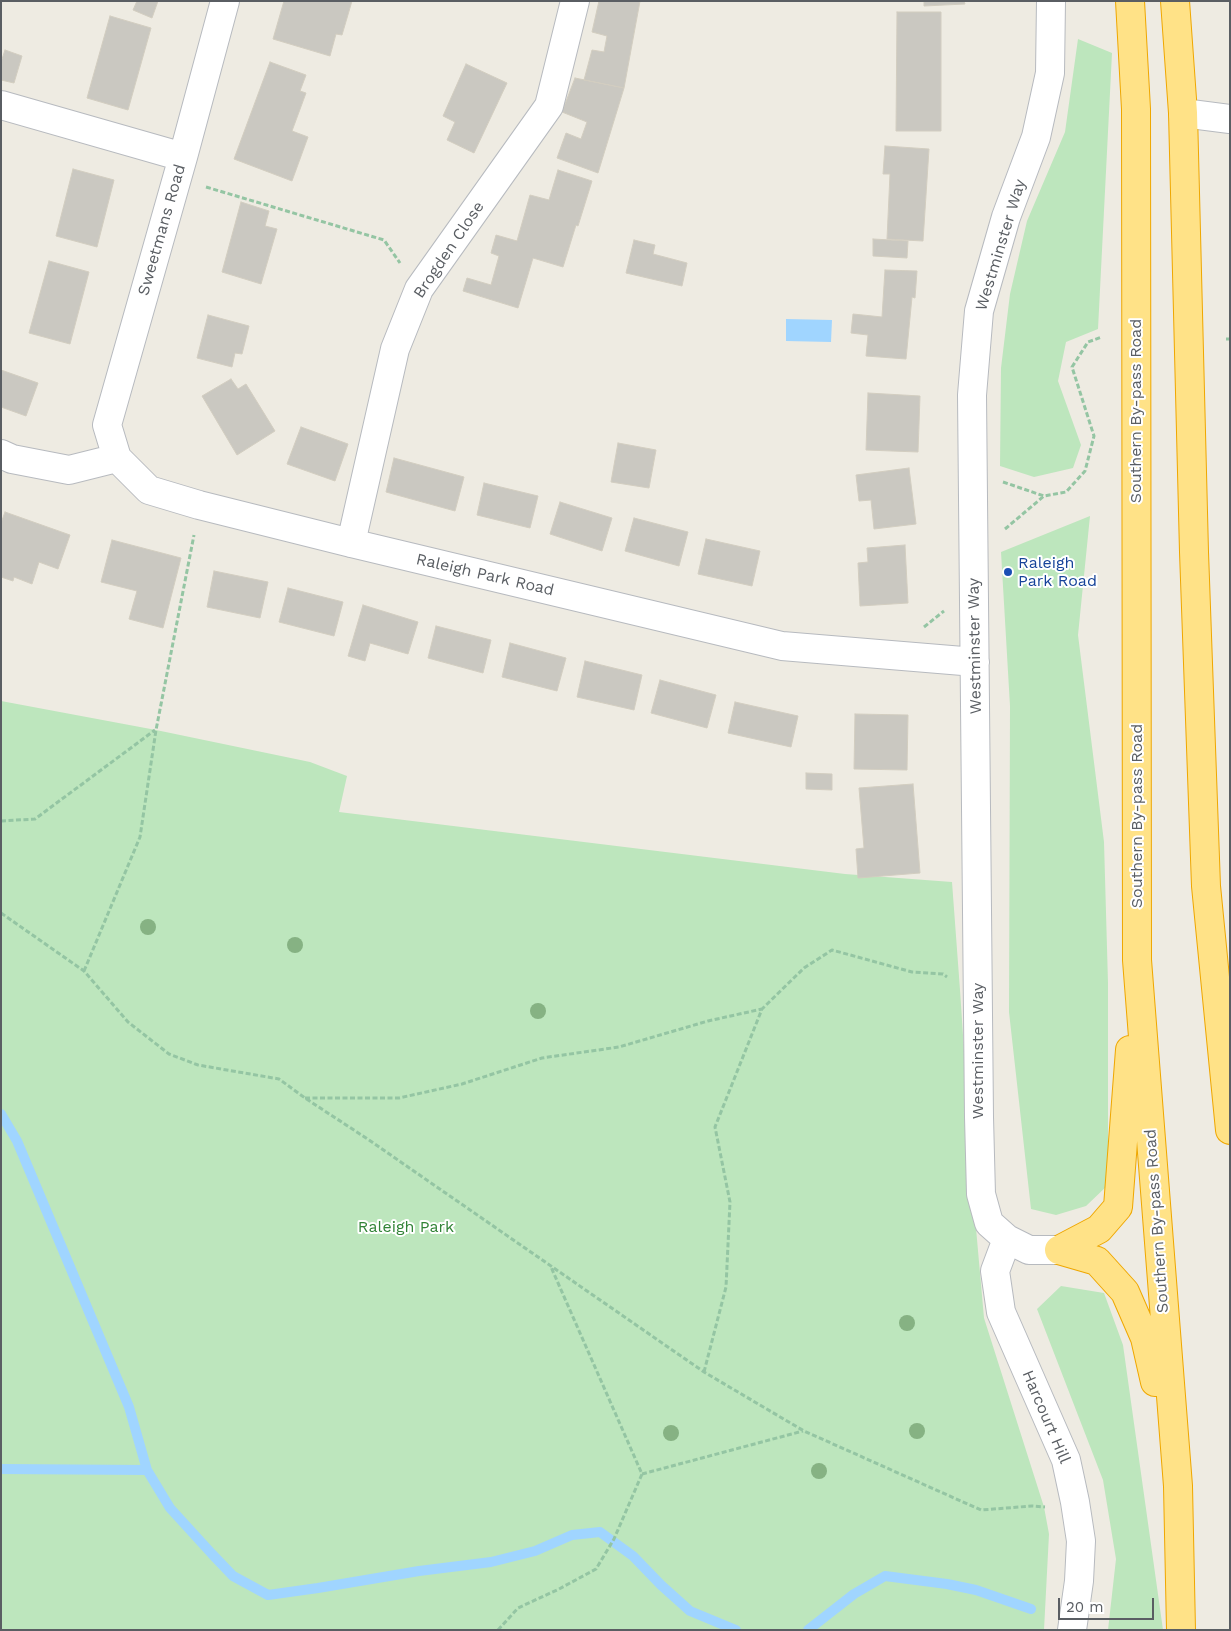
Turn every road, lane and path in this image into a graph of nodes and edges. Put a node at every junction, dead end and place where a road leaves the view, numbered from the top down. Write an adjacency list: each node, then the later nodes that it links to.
1 (225, 1): 9 (street, Sweetmans Road)
2 (574, 1): 10 (street, Brogden Close)
3 (1051, 1): 14 (street, Westminster Way)
4 (1130, 1): 25 (highway, Southern By-pass Road)
5 (1175, 1): 7 (highway)
6 (1, 105): 9 (street)
7 (1183, 113): 8 (street); 30 (highway)
8 (1230, 120)
9 (180, 168): 10 (path); 13 (street, Sweetmans Road)
10 (419, 289): 17 (street, Brogden Close)
11 (1102, 337): 15 (path)
12 (7, 456): 13 (street)
13 (117, 458): 16 (street, Raleigh Park Road)
14 (972, 473): 15 (path); 18 (street, Westminster Way)
15 (1044, 496): 18 (path)
16 (199, 505): 17 (street, Raleigh Park Road); 22 (path)
17 (351, 543): 20 (street, Raleigh Park Road)
18 (974, 555): 19 (street, Westminster Way)
19 (974, 589): 20 (path); 21 (street, Westminster Way)
20 (887, 655): 21 (street, Raleigh Park Road)
21 (975, 662): 27 (street, Westminster Way)
22 (156, 730): 23 (path); 26 (path)
23 (1, 821)
24 (1, 913): 26 (path)
25 (1137, 960): 32 (highway); 37 (highway, Southern By-pass Road)
26 (84, 971): 29 (path)
27 (978, 990): 28 (path); 31 (street, Westminster Way)
28 (762, 1009): 29 (path); 34 (path)
29 (305, 1098): 33 (path)
30 (1230, 1130)
31 (1007, 1239): 32 (street, Westminster Way); 38 (street, Harcourt Hill)
32 (1059, 1250): 37 (highway)
33 (551, 1266): 34 (path); 36 (path)
34 (704, 1372): 35 (path)
35 (804, 1431): 36 (path); 38 (path)
36 (642, 1474): 39 (path)
37 (1178, 1486): 41 (highway, Southern By-pass Road)
38 (1075, 1502): 40 (street, Harcourt Hill)
39 (498, 1630)
40 (1072, 1630)
41 (1181, 1630)

